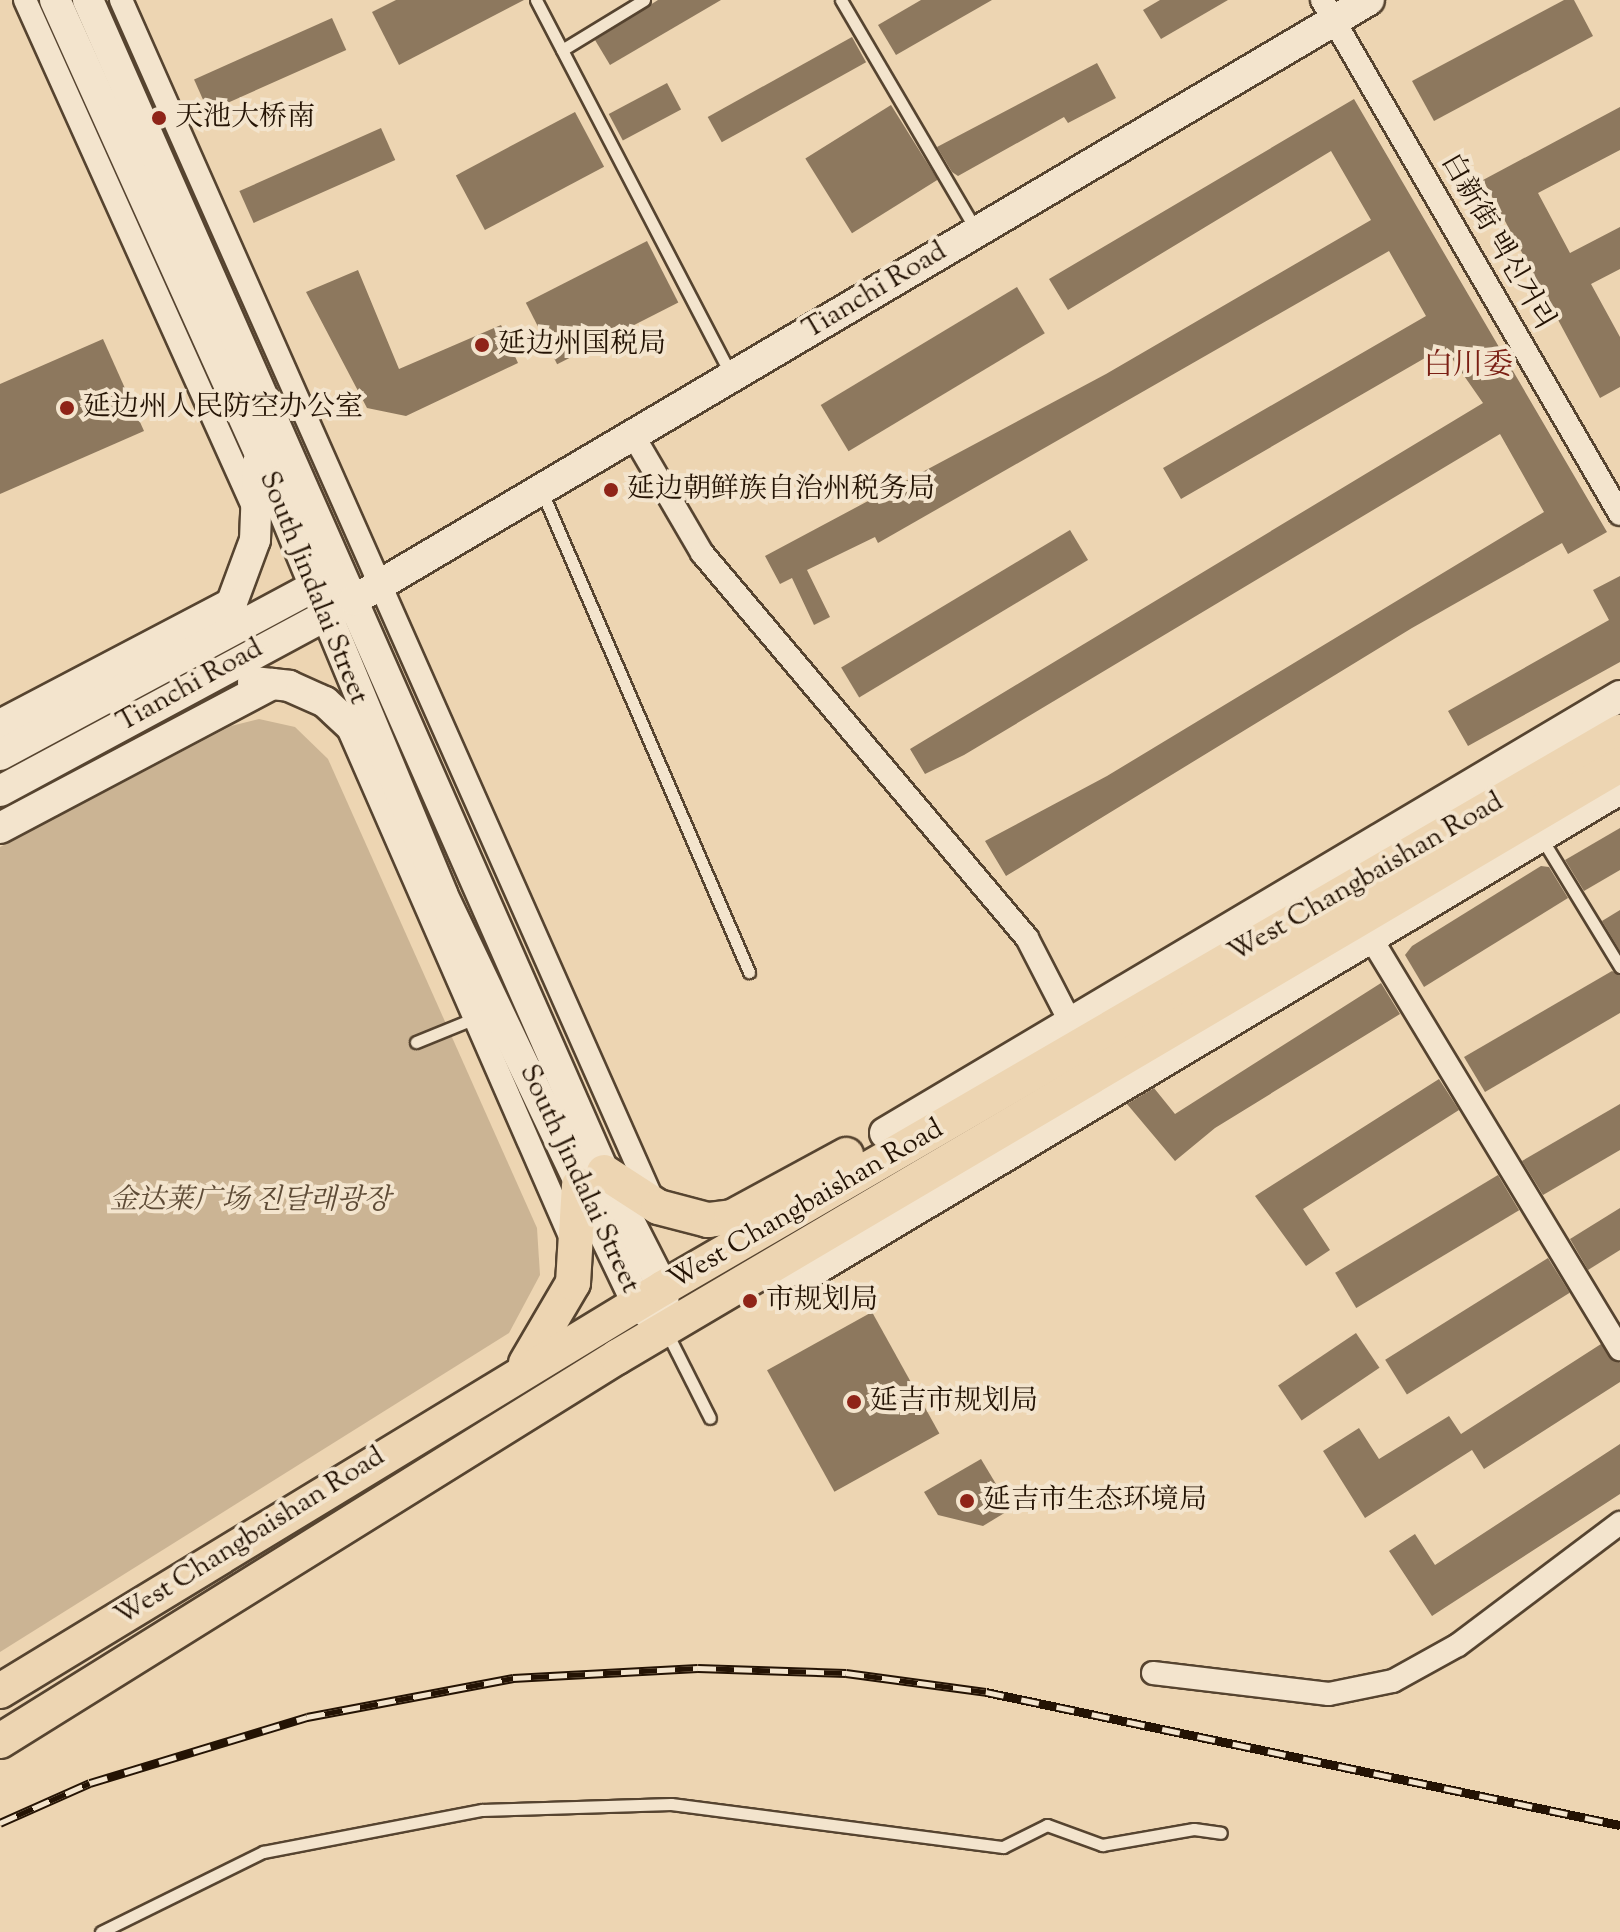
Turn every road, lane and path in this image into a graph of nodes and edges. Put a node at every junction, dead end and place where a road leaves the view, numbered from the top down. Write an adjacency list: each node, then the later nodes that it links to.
1 (25, 0): 17 (street, South Jindalai Street)
2 (55, 0): 14 (main road, South Jindalai Street)
3 (88, 0): 18 (main road, South Jindalai Street)
4 (121, 0): 19 (street, South Jindalai Street)
5 (536, 0): 10 (lane)
6 (644, 0): 10 (lane)
7 (841, 0): 11 (lane)
8 (1369, 0): 9 (main road, Tianchi Road)
9 (1327, 10): 11 (main road, Tianchi Road); 16 (street, 白新街 백신거리)
10 (562, 50): 12 (lane)
11 (976, 231): 12 (main road, Tianchi Road)
12 (732, 376): 13 (main road, Tianchi Road)
13 (633, 435): 15 (main road, Tianchi Road); 41 (street)
14 (258, 449): 17 (main road); 20 (main road, South Jindalai Street)
15 (541, 489): 19 (main road, Tianchi Road); 39 (lane)
16 (1620, 514)
17 (258, 516): 22 (main road)
18 (343, 571): 19 (main road); 20 (main road, Tianchi Road); 21 (main road, South Jindalai Street)
19 (381, 583): 21 (main road, Tianchi Road); 46 (street, South Jindalai Street)
20 (320, 600): 21 (main road, Tianchi Road); 23 (main road, Tianchi Road); 25 (main road, Tianchi Road); 31 (main road, South Jindalai Street)
21 (354, 600): 45 (main road, South Jindalai Street)
22 (232, 603): 23 (main road); 28 (main road, Tianchi Road)
23 (218, 637): 30 (main road, Tianchi Road)
24 (272, 684): 25 (main road); 27 (main road); 35 (main road, Tianchi Road)
25 (171, 696): 34 (main road, Tianchi Road)
26 (1620, 696): 41 (main road, West Changbaishan Road)
27 (343, 716): 31 (main road); 40 (street, South Jindalai Street)
28 (0, 725)
29 (1620, 732): 41 (main road, West Changbaishan Road)
30 (0, 755)
31 (380, 757): 45 (main road, South Jindalai Street)
32 (1620, 765): 37 (main road, West Changbaishan Road)
33 (1620, 789): 36 (main road, West Changbaishan Road)
34 (0, 791)
35 (0, 828)
36 (1540, 835): 37 (main road, West Changbaishan Road); 38 (lane)
37 (1365, 928): 49 (main road, West Changbaishan Road); 50 (street)
38 (1620, 967)
39 (749, 972)
40 (475, 1018): 42 (lane); 47 (street, South Jindalai Street)
41 (1076, 1033): 43 (main road, West Changbaishan Road); 44 (main road, West Changbaishan Road)
42 (416, 1042)
43 (885, 1133): 44 (main road); 46 (main road)
44 (929, 1134): 48 (main road, West Changbaishan Road)
45 (592, 1178): 46 (main road); 47 (main road); 48 (main road, South Jindalai Street)
46 (658, 1207)
47 (579, 1254): 51 (main road)
48 (650, 1296): 49 (main road, South Jindalai Street); 51 (main road, West Changbaishan Road)
49 (665, 1329): 52 (main road, West Changbaishan Road); 53 (lane)
50 (1620, 1349)
51 (517, 1374): 52 (main road); 56 (main road, West Changbaishan Road)
52 (537, 1407): 57 (main road, West Changbaishan Road)
53 (710, 1418)
54 (1620, 1523): 55 (street)
55 (1153, 1673)
56 (0, 1691)
57 (0, 1741)
58 (1221, 1833): 59 (lane)
59 (101, 1932)

